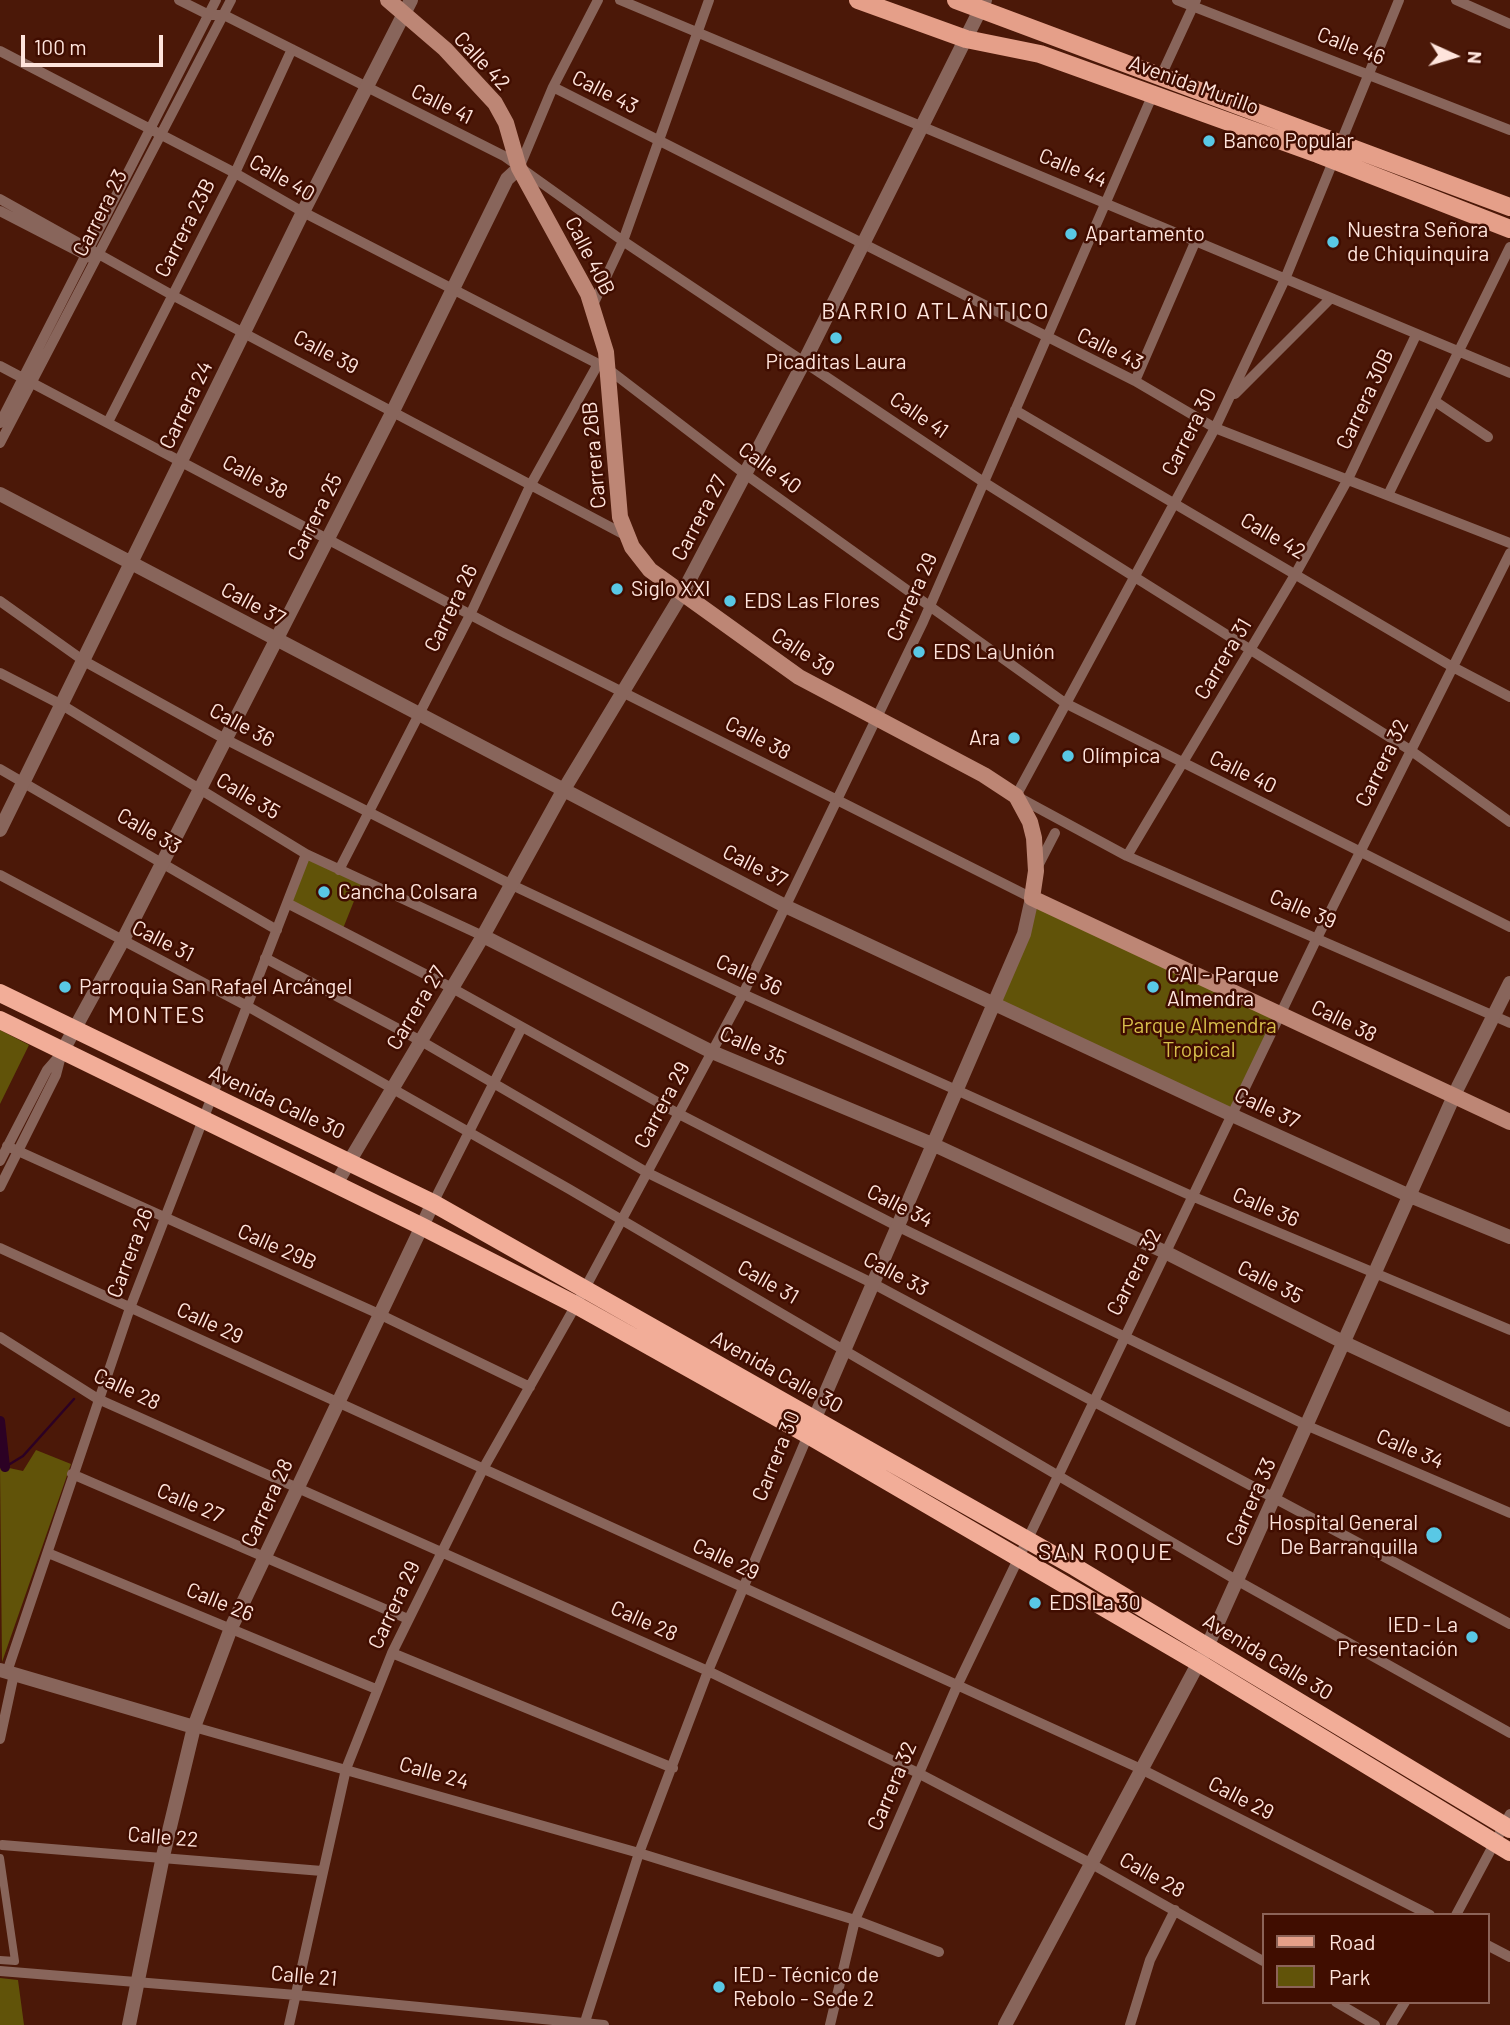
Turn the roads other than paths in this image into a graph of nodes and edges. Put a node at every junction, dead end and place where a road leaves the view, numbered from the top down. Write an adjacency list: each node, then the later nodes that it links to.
1 (179, 0): 16 (street, Calle 41)
2 (231, 0): 17 (street, Carrera 23)
3 (388, 0): 15 (main road, Calle 42)
4 (597, 0): 25 (street, Carrera 25)
5 (620, 0): 19 (street, Calle 44)
6 (709, 0): 19 (street)
7 (858, 0): 20 (main road, Avenida Murillo)
8 (956, 0): 14 (main road, Avenida Murillo)
9 (1177, 0): 13 (street, Calle 46)
10 (1399, 0): 23 (street, Carrera 30)
11 (1455, 0): 18 (street)
12 (213, 1): 16 (street, Carrera 23); 17 (street, Calle 41)
13 (1195, 3): 23 (street, Calle 46); 24 (street, Carrera 29)
14 (983, 5): 20 (street, Carrera 27); 24 (main road, Avenida Murillo)
15 (407, 7): 26 (street, Carrera 24); 34 (main road, Calle 42)
16 (209, 15): 17 (street, Calle 41); 28 (street, Carrera 23)
17 (224, 15): 21 (street, Calle 41); 30 (street, Carrera 23)
18 (1510, 24)
19 (698, 32): 27 (street, Calle 44); 31 (street)
20 (966, 39): 24 (main road, Avenida Murillo); 27 (street, Carrera 27)
21 (292, 49): 26 (street, Calle 41); 35 (street, Carrera 23B)
22 (0, 51): 28 (street, Calle 40)
23 (1369, 73): 29 (street, Calle 46); 32 (street, Carrera 30)
24 (1157, 86): 32 (main road, Avenida Murillo); 33 (main road, Avenida Murillo); 37 (street, Carrera 29)
25 (553, 87): 31 (street, Calle 43); 34 (street, Carrera 25)
26 (366, 88): 34 (street, Calle 41); 40 (street, Carrera 24)
27 (922, 127): 37 (street, Calle 44); 44 (street, Carrera 27)
28 (149, 130): 30 (street, Calle 40); 46 (street, Carrera 23)
29 (1510, 130)
30 (162, 136): 35 (street, Calle 40); 47 (street, Carrera 23)
31 (658, 140): 43 (street); 44 (street, Calle 43)
32 (1341, 143): 33 (street, Carrera 30); 38 (main road, Avenida Murillo)
33 (1334, 160): 41 (main road, Avenida Murillo); 48 (street, Carrera 30)
34 (519, 167): 43 (street, Calle 41); 49 (street, Carrera 25); 52 (main road, Calle 40B)
35 (235, 173): 40 (street, Calle 40); 50 (street, Carrera 23B)
36 (0, 199): 46 (street, Calle 39)
37 (1106, 203): 42 (street, Calle 44); 55 (street, Carrera 29)
38 (1510, 207)
39 (0, 211): 46 (street, Calle 39)
40 (303, 212): 49 (street, Calle 40); 53 (street, Carrera 24)
41 (1510, 229)
42 (1196, 240): 48 (street, Calle 44); 62 (street)
43 (623, 241): 52 (street); 57 (street, Calle 41)
44 (863, 245): 55 (street, Calle 43); 57 (street, Carrera 27)
45 (1510, 247): 56 (street)
46 (88, 251): 47 (street, Calle 39); 61 (street, Carrera 23)
47 (102, 258): 50 (street, Calle 39); 63 (street, Carrera 23)
48 (1285, 279): 51 (street, Calle 44); 64 (street, Carrera 30)
49 (451, 289): 59 (street, Calle 40); 67 (street, Carrera 25)
50 (172, 295): 53 (street, Calle 39); 68 (street, Carrera 23B)
51 (1331, 298): 54 (street, Calle 44); 64 (street)
52 (593, 305): 59 (main road, Calle 40B)
53 (245, 334): 67 (street, Calle 39); 73 (street, Carrera 24)
54 (1416, 335): 56 (street, Calle 44); 75 (street, Carrera 30B)
55 (1046, 339): 62 (street, Calle 43); 66 (street, Carrera 29)
56 (1460, 354): 60 (street, Calle 44); 65 (street)
57 (805, 360): 74 (street, Carrera 27); 76 (street, Calle 41)
58 (0, 366): 61 (street, Calle 38)
59 (603, 366): 74 (street, Calle 40); 77 (street, Carrera 26); 81 (main road, Carrera 26B)
60 (1510, 373)
61 (22, 377): 63 (street, Calle 38); 69 (street, Carrera 23)
62 (1135, 382): 70 (street, Calle 43)
63 (33, 384): 68 (street, Calle 38); 72 (street, Carrera 23)
64 (1228, 401): 70 (street, Carrera 30)
65 (1436, 402): 71 (street); 79 (street)
66 (1016, 410): 76 (street, Carrera 29); 80 (street, Calle 42)
67 (393, 411): 77 (street, Calle 39); 82 (street, Carrera 25)
68 (108, 422): 73 (street, Calle 38)
69 (0, 423)
70 (1215, 428): 75 (street, Calle 43); 80 (street, Carrera 30)
71 (1488, 437)
72 (0, 443)
73 (181, 462): 82 (street, Calle 38); 85 (street, Carrera 24)
74 (745, 474): 88 (street, Carrera 27); 90 (street, Calle 40)
75 (1348, 480): 79 (street, Calle 43); 86 (street, Carrera 31)
76 (982, 481): 87 (street, Calle 41); 90 (street, Carrera 29)
77 (530, 486): 81 (street, Calle 39); 91 (street, Carrera 26)
78 (0, 494): 85 (street, Calle 37)
79 (1388, 495): 83 (street, Calle 43)
80 (1175, 505): 86 (street, Calle 42); 87 (street, Carrera 30)
81 (627, 536): 88 (main road, Calle 39)
82 (327, 539): 91 (street, Calle 38); 92 (street, Carrera 25)
83 (1510, 543)
84 (1510, 553): 95 (street, Carrera 32)
85 (132, 563): 92 (street, Calle 37); 94 (street, Carrera 24)
86 (1296, 573): 93 (street, Carrera 31); 95 (street, Calle 42)
87 (1134, 577): 93 (street, Calle 41); 99 (street, Carrera 30)
88 (682, 594): 97 (street, Carrera 27); 102 (main road, Calle 39)
89 (0, 601): 94 (street, Calle 36)
90 (930, 607): 99 (street, Calle 40); 102 (street, Carrera 29)
91 (470, 615): 97 (street, Calle 38); 101 (street, Carrera 26)
92 (275, 640): 101 (street, Calle 37); 103 (street, Carrera 25)
93 (1252, 650): 104 (street, Calle 41); 105 (street, Carrera 31)
94 (84, 661): 100 (street, Carrera 24); 103 (street, Calle 36)
95 (1451, 666): 98 (street, Calle 42); 104 (street, Carrera 32)
96 (0, 673): 100 (street, Calle 35)
97 (624, 694): 109 (street, Carrera 27); 111 (street, Calle 38)
98 (1510, 697)
99 (1065, 703): 105 (street, Calle 40); 110 (street, Carrera 30)
100 (62, 705): 107 (street, Carrera 24); 108 (street, Calle 35)
101 (418, 716): 109 (street, Calle 37); 112 (street, Carrera 26)
102 (874, 718): 110 (main road, Calle 39); 111 (street, Carrera 29)
103 (225, 739): 108 (street, Carrera 25); 112 (street, Calle 36)
104 (1410, 750): 113 (street, Calle 41); 116 (street, Carrera 32)
105 (1182, 763): 116 (street, Calle 40); 118 (street, Carrera 31)
106 (0, 769): 107 (street, Calle 33)
107 (24, 781): 114 (street, Carrera 24); 119 (street, Calle 33)
108 (198, 791): 117 (street, Calle 35); 119 (street, Carrera 25)
109 (563, 791): 123 (street, Carrera 27); 126 (street, Calle 37)
110 (1016, 796): 118 (street, Calle 39); 121 (main road, Carrera 30)
111 (834, 801): 124 (street, Calle 38); 126 (street, Carrera 29)
112 (369, 812): 120 (street, Carrera 26); 123 (street, Calle 36)
113 (1510, 822)
114 (0, 830)
115 (1055, 833): 121 (street, Carrera 30)
116 (1361, 851): 127 (street, Calle 40); 130 (street, Carrera 32)
117 (306, 854): 120 (street, Calle 35); 125 (street, Carrera 26)
118 (1127, 856): 130 (street, Calle 39)
119 (162, 861): 128 (street, Calle 33); 131 (street, Carrera 25)
120 (340, 870): 129 (street, Calle 35)
121 (1036, 871): 124 (main road, Carrera 30)
122 (0, 875): 131 (street, Calle 31)
123 (512, 885): 129 (street, Carrera 27); 136 (street, Calle 36)
124 (1032, 898): 137 (street, Carrera 30); 139 (main road, Calle 38)
125 (287, 903): 128 (street, Carrera 26); 134 (street, Calle 34)
126 (785, 906): 136 (street, Carrera 29); 137 (street, Calle 37)
127 (1510, 927)
128 (276, 930): 132 (street, Carrera 26)
129 (483, 936): 134 (street, Carrera 27); 147 (street, Calle 35)
130 (1317, 938): 139 (street, Carrera 32); 140 (street, Calle 39)
131 (122, 942): 138 (street, Calle 31); 144 (street, Carrera 25)
132 (265, 958): 138 (street, Carrera 26); 145 (street, Calle 33)
133 (1510, 983): 140 (street, Carrera 33)
134 (452, 988): 143 (street, Calle 34); 145 (street, Carrera 27)
135 (0, 993): 144 (highway, Avenida Calle 30)
136 (743, 993): 147 (street, Carrera 29); 150 (street, Calle 36)
137 (992, 1003): 150 (street, Carrera 30); 154 (street, Calle 37)
138 (247, 1006): 149 (street, Calle 31); 152 (street, Carrera 26)
139 (1282, 1014): 151 (main road, Calle 38); 154 (street, Carrera 32)
140 (1493, 1016): 142 (street, Calle 39); 151 (street, Carrera 33)
141 (0, 1020): 146 (highway, Avenida Calle 30)
142 (1510, 1023)
143 (522, 1027): 148 (street, Carrera 28); 153 (street, Calle 34)
144 (75, 1028): 146 (street, Carrera 25); 152 (highway, Avenida Calle 30)
145 (421, 1041): 148 (street, Calle 33); 149 (street, Carrera 27)
146 (62, 1052): 155 (highway, Avenida Calle 30); 159 (street, Carrera 25)
147 (712, 1052): 153 (street, Carrera 29); 158 (street, Calle 35)
148 (494, 1082): 157 (street, Carrera 28); 162 (street, Calle 33)
149 (392, 1090): 157 (street, Calle 31); 161 (street, Carrera 27)
150 (955, 1090): 158 (street, Carrera 30); 166 (street, Calle 36)
151 (1454, 1097): 156 (main road, Calle 38); 165 (street, Carrera 33)
152 (211, 1098): 155 (street, Carrera 26); 161 (highway, Avenida Calle 30)
153 (679, 1114): 162 (street, Carrera 29); 171 (street, Calle 34)
154 (1234, 1116): 165 (street, Calle 37); 166 (street, Carrera 32)
155 (203, 1119): 164 (highway, Avenida Calle 30); 168 (street, Carrera 26)
156 (1510, 1122)
157 (468, 1132): 167 (street, Carrera 28); 169 (street, Calle 31)
158 (932, 1144): 171 (street, Carrera 30); 174 (street, Calle 35)
159 (12, 1149): 160 (street, Carrera 25); 163 (street, Carrera 25); 168 (street, Calle 29B)
160 (0, 1161)
161 (350, 1161): 164 (street, Carrera 27); 167 (highway, Avenida Calle 30)
162 (648, 1173): 169 (street, Carrera 29); 176 (street, Calle 33)
163 (1, 1184)
164 (336, 1184): 170 (highway, Avenida Calle 30)
165 (1409, 1196): 172 (street, Calle 37); 175 (street, Carrera 33)
166 (1194, 1197): 174 (street, Carrera 32); 175 (street, Calle 36)
167 (433, 1203): 170 (street, Carrera 28); 177 (highway, Avenida Calle 30)
168 (165, 1218): 178 (street, Carrera 26); 179 (street, Calle 29B)
169 (622, 1220): 177 (street, Carrera 29); 184 (street, Calle 31)
170 (421, 1226): 177 (highway, Avenida Calle 30); 179 (street, Carrera 28)
171 (897, 1226): 176 (street, Carrera 30); 182 (street, Calle 34)
172 (1510, 1237)
173 (0, 1248): 178 (street, Calle 29)
174 (1165, 1252): 182 (street, Carrera 32); 183 (street, Calle 35)
175 (1375, 1274): 180 (street, Calle 36); 183 (street, Carrera 33)
176 (872, 1283): 184 (street, Carrera 30); 188 (street, Calle 33)
177 (580, 1297): 185 (street, Carrera 29); 191 (highway, Avenida Calle 30)
178 (130, 1308): 186 (street, Carrera 26); 187 (street, Calle 29)
179 (379, 1314): 185 (street, Calle 29B); 187 (street, Carrera 28)
180 (1510, 1329)
181 (0, 1337): 186 (street, Calle 28)
182 (1123, 1337): 188 (street, Carrera 32); 190 (street, Calle 34)
183 (1345, 1343): 189 (street, Calle 35); 190 (street, Carrera 33)
184 (845, 1348): 191 (street, Carrera 30); 193 (street, Calle 31)
185 (530, 1387): 192 (street, Carrera 29)
186 (98, 1399): 194 (street, Carrera 26); 195 (street, Calle 28)
187 (337, 1402): 192 (street, Calle 29); 195 (street, Carrera 28)
188 (1091, 1402): 193 (street, Carrera 32); 196 (street, Calle 33)
189 (1510, 1420)
190 (1308, 1426): 196 (street, Carrera 33); 197 (street, Calle 34)
191 (811, 1427): 198 (highway, Avenida Calle 30); 202 (highway, Avenida Calle 30); 204 (street, Carrera 30)
192 (483, 1469): 199 (street, Carrera 29); 204 (street, Calle 29)
193 (1057, 1473): 198 (street, Carrera 32); 203 (street, Calle 31)
194 (72, 1474): 200 (street, Carrera 26); 201 (street, Calle 27)
195 (298, 1486): 199 (street, Calle 28); 201 (street, Carrera 28)
196 (1274, 1500): 203 (street, Carrera 33); 206 (street, Calle 33)
197 (1510, 1513)
198 (1028, 1541): 202 (street, Carrera 32); 209 (highway, Avenida Calle 30)
199 (440, 1551): 205 (street, Carrera 29); 210 (street, Calle 28)
200 (48, 1553): 207 (street, Calle 26); 211 (street, Carrera 26)
201 (265, 1556): 205 (street, Calle 27); 207 (street, Carrera 28)
202 (1018, 1559): 209 (highway, Avenida Calle 30); 212 (street, Carrera 32)
203 (1238, 1581): 209 (street, Carrera 33); 216 (street, Calle 31)
204 (744, 1588): 210 (street, Carrera 30); 212 (street, Calle 29)
205 (408, 1619): 208 (street, Carrera 29)
206 (1510, 1624)
207 (231, 1628): 213 (street, Calle 26); 215 (street, Carrera 28)
208 (392, 1653): 213 (street, Carrera 29); 218 (street)
209 (1203, 1655): 220 (street, Carrera 33); 222 (highway, Avenida Calle 30); 224 (highway, Avenida Calle 30)
210 (709, 1671): 218 (street, Carrera 30); 221 (street, Calle 28)
211 (5, 1673): 214 (street); 215 (street, Calle 24); 217 (street, Carrera 26)
212 (957, 1686): 220 (street, Calle 29); 221 (street, Carrera 32)
213 (376, 1689): 219 (street, Carrera 29)
214 (0, 1720)
215 (194, 1727): 219 (street, Calle 24); 226 (street, Carrera 28)
216 (1510, 1733)
217 (0, 1739)
218 (673, 1768): 225 (street, Carrera 30)
219 (346, 1769): 225 (street, Calle 24); 229 (street, Carrera 29)
220 (1141, 1769): 228 (street, Carrera 33); 231 (street, Calle 29)
221 (918, 1773): 228 (street, Calle 28); 233 (street, Carrera 32)
222 (1508, 1823): 224 (street)
223 (2, 1844): 226 (street, Calle 22)
224 (1503, 1848): 232 (street)
225 (639, 1853): 233 (street, Calle 24); 244 (street, Carrera 30)
226 (163, 1856): 229 (street, Calle 22); 240 (street, Carrera 28)
227 (0, 1858): 237 (street)
228 (1090, 1863): 230 (street, Calle 28); 249 (street, Carrera 33)
229 (321, 1871): 241 (street, Carrera 29)
230 (1175, 1910): 238 (street, Calle 28); 250 (street)
231 (1426, 1913)
232 (1457, 1913)
233 (855, 1920): 235 (street, Calle 24); 248 (street, Carrera 32)
234 (1489, 1946): 236 (street)
235 (939, 1952)
236 (1510, 1957)
237 (0, 1960)
238 (1262, 1960)
239 (0, 1971): 240 (street, Calle 21)
240 (138, 1983): 241 (street, Calle 21); 245 (street, Carrera 28)
241 (296, 1994): 244 (street, Calle 21); 246 (street, Carrera 29)
242 (1339, 2004): 251 (street)
243 (1404, 2004): 252 (street)
244 (584, 2024): 247 (street, Calle 21)
245 (129, 2025)
246 (289, 2025)
247 (604, 2025)
248 (830, 2025)
249 (1004, 2025)
250 (1130, 2025)
251 (1376, 2025)
252 (1391, 2025)

